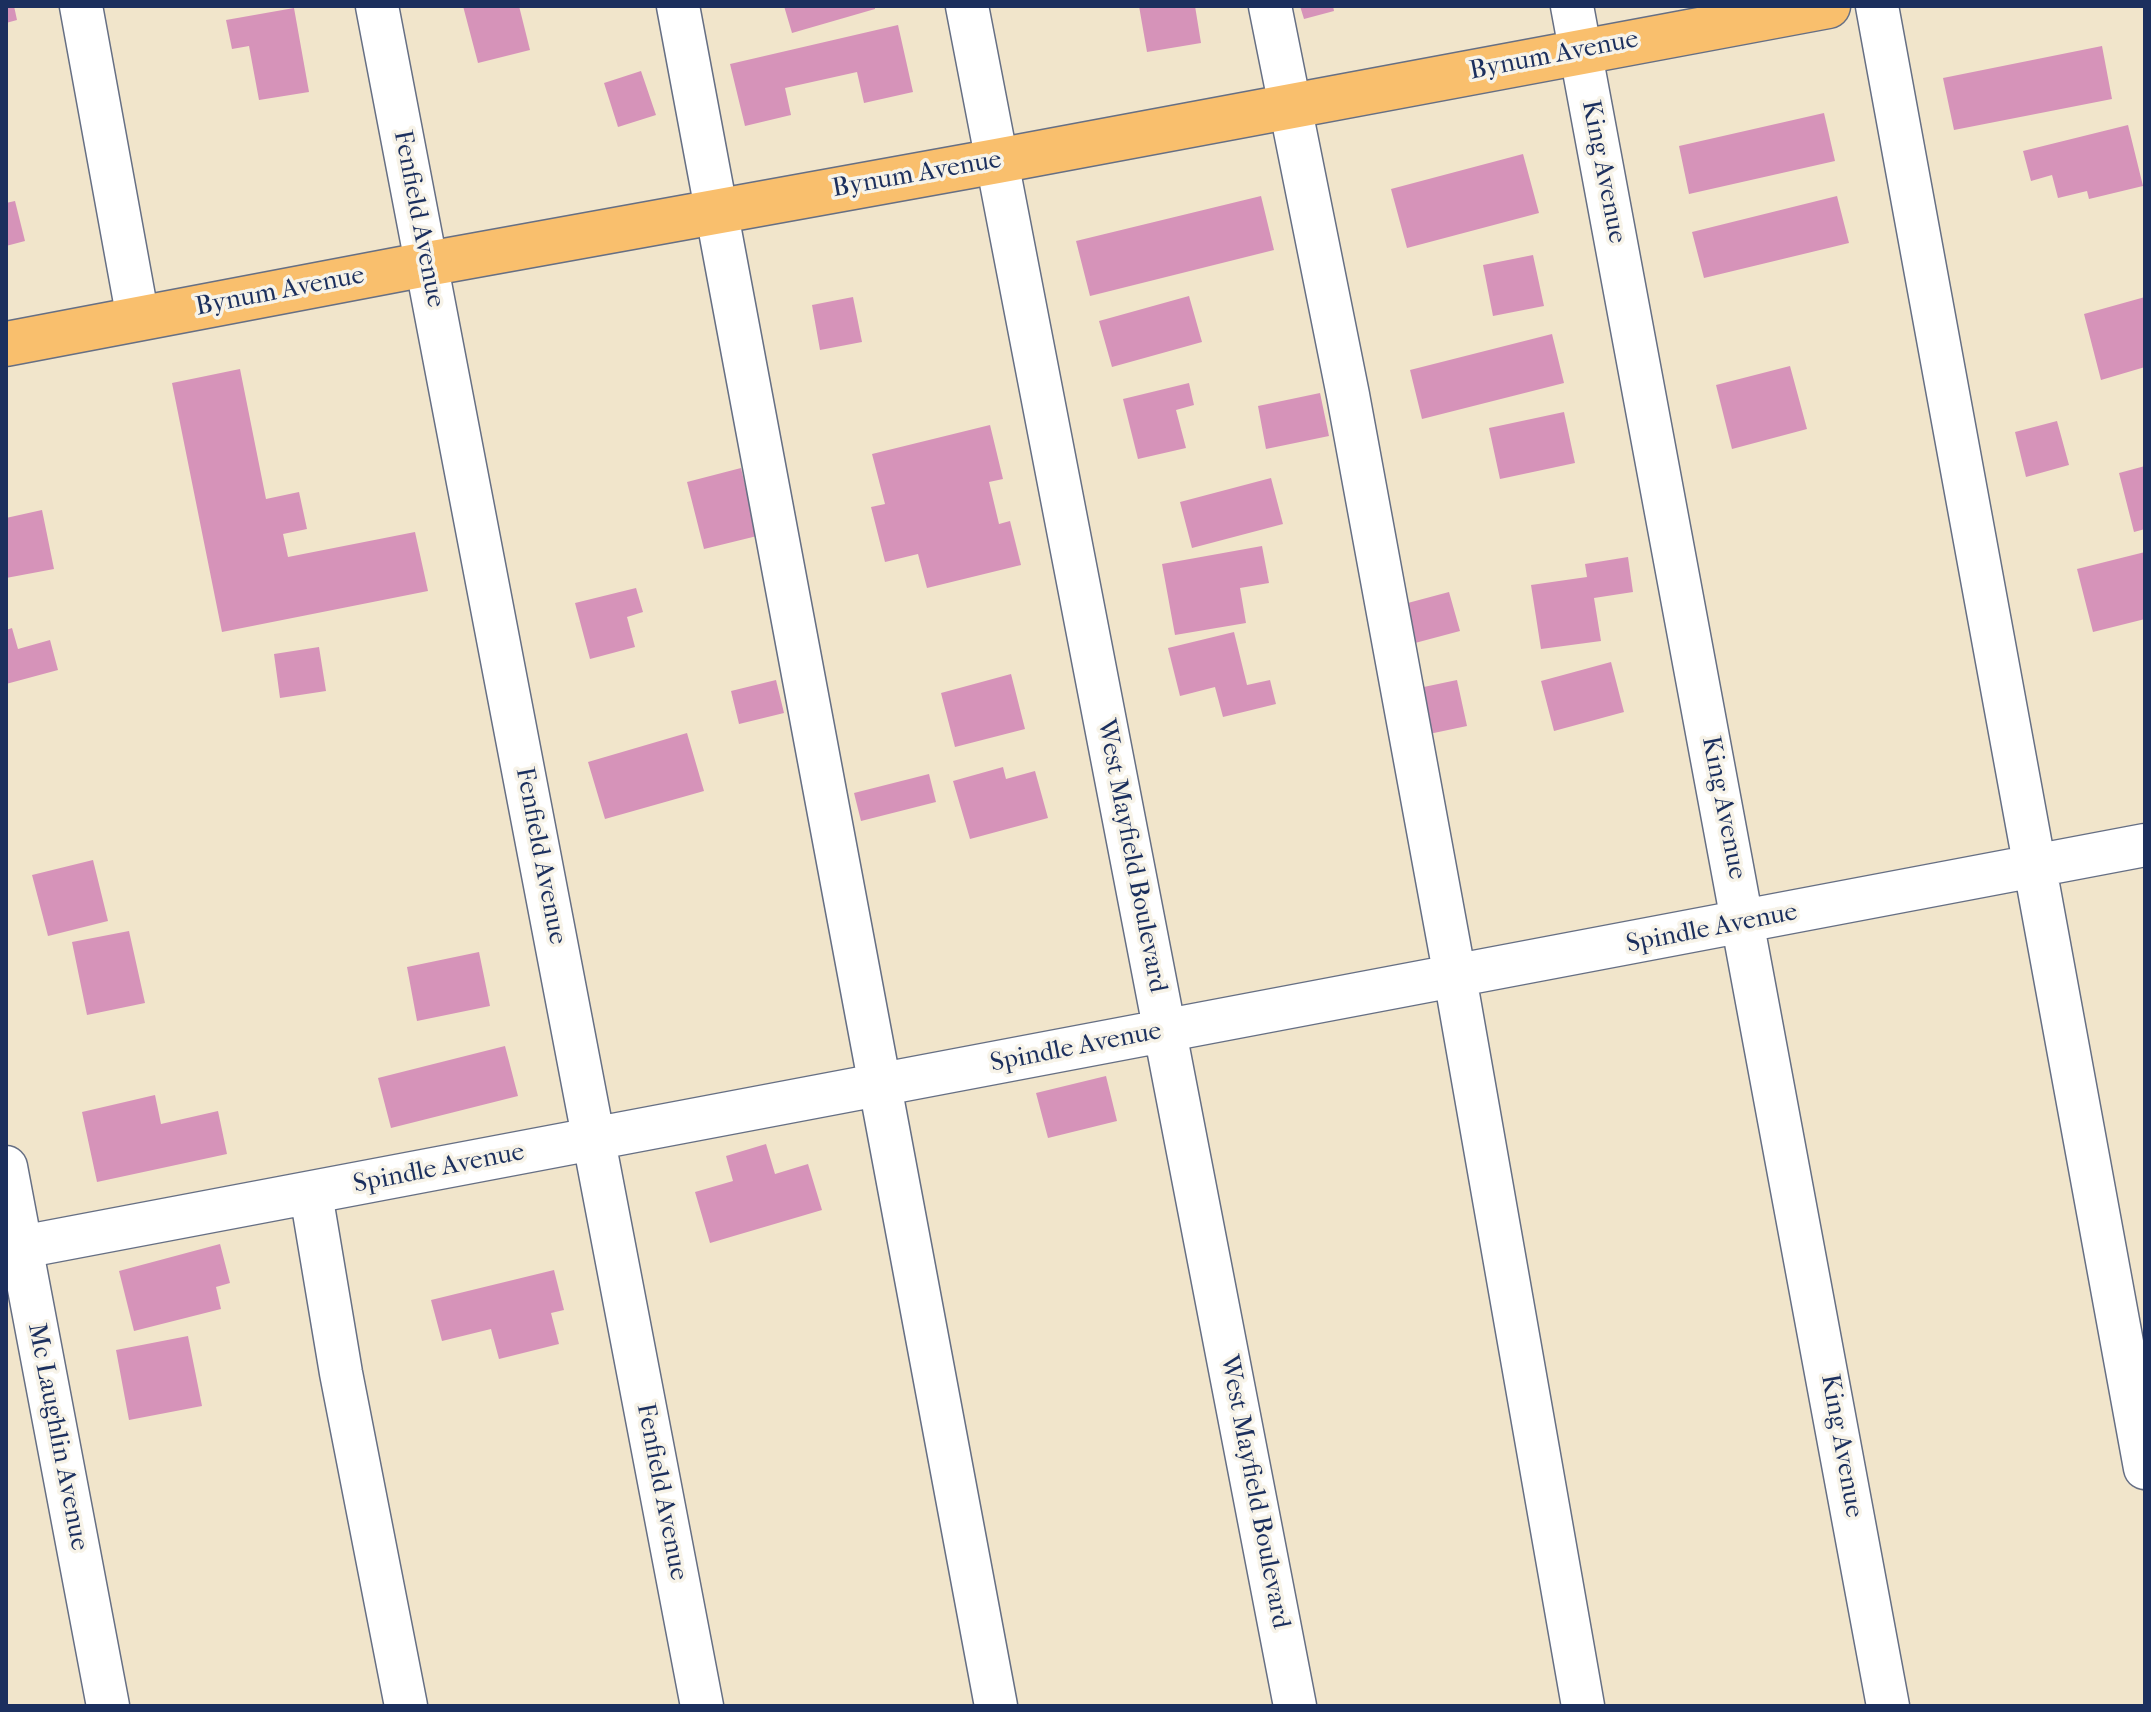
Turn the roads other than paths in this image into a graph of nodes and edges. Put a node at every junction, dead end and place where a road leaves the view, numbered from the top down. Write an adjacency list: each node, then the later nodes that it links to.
1 (81, 6): 14 (street)
2 (377, 6): 13 (street, Fenfield Avenue)
3 (678, 6): 12 (street)
4 (967, 6): 11 (street, West Mayfield Boulevard)
5 (1270, 6): 10 (street)
6 (1572, 6): 9 (street, King Avenue)
7 (1828, 6): 9 (main road, Bynum Avenue)
8 (1877, 6): 17 (street)
9 (1580, 51): 10 (main road, Bynum Avenue); 18 (street, King Avenue)
10 (1288, 106): 11 (main road, Bynum Avenue); 19 (street)
11 (997, 161): 12 (main road, Bynum Avenue); 20 (street, West Mayfield Boulevard)
12 (717, 212): 13 (main road, Bynum Avenue); 21 (street)
13 (427, 264): 14 (main road, Bynum Avenue); 22 (street, Fenfield Avenue)
14 (138, 319): 15 (main road, Bynum Avenue)
15 (6, 344)
16 (2145, 845): 17 (street, Spindle Avenue)
17 (2036, 866): 18 (street, Spindle Avenue); 26 (street)
18 (1745, 923): 19 (street, Spindle Avenue); 33 (street, King Avenue)
19 (1455, 977): 20 (street, Spindle Avenue); 32 (street)
20 (1165, 1031): 21 (street, Spindle Avenue); 31 (street, West Mayfield Boulevard)
21 (879, 1085): 22 (street, Spindle Avenue); 30 (street)
22 (594, 1139): 24 (street, Spindle Avenue); 29 (street, Fenfield Avenue)
23 (6, 1167): 25 (street, Mc Laughlin Avenue)
24 (311, 1194): 25 (street, Spindle Avenue); 28 (street)
25 (14, 1249): 27 (street, Mc Laughlin Avenue)
26 (2145, 1468)
27 (108, 1706)
28 (406, 1706)
29 (702, 1706)
30 (996, 1706)
31 (1295, 1706)
32 (1583, 1706)
33 (1888, 1706)

